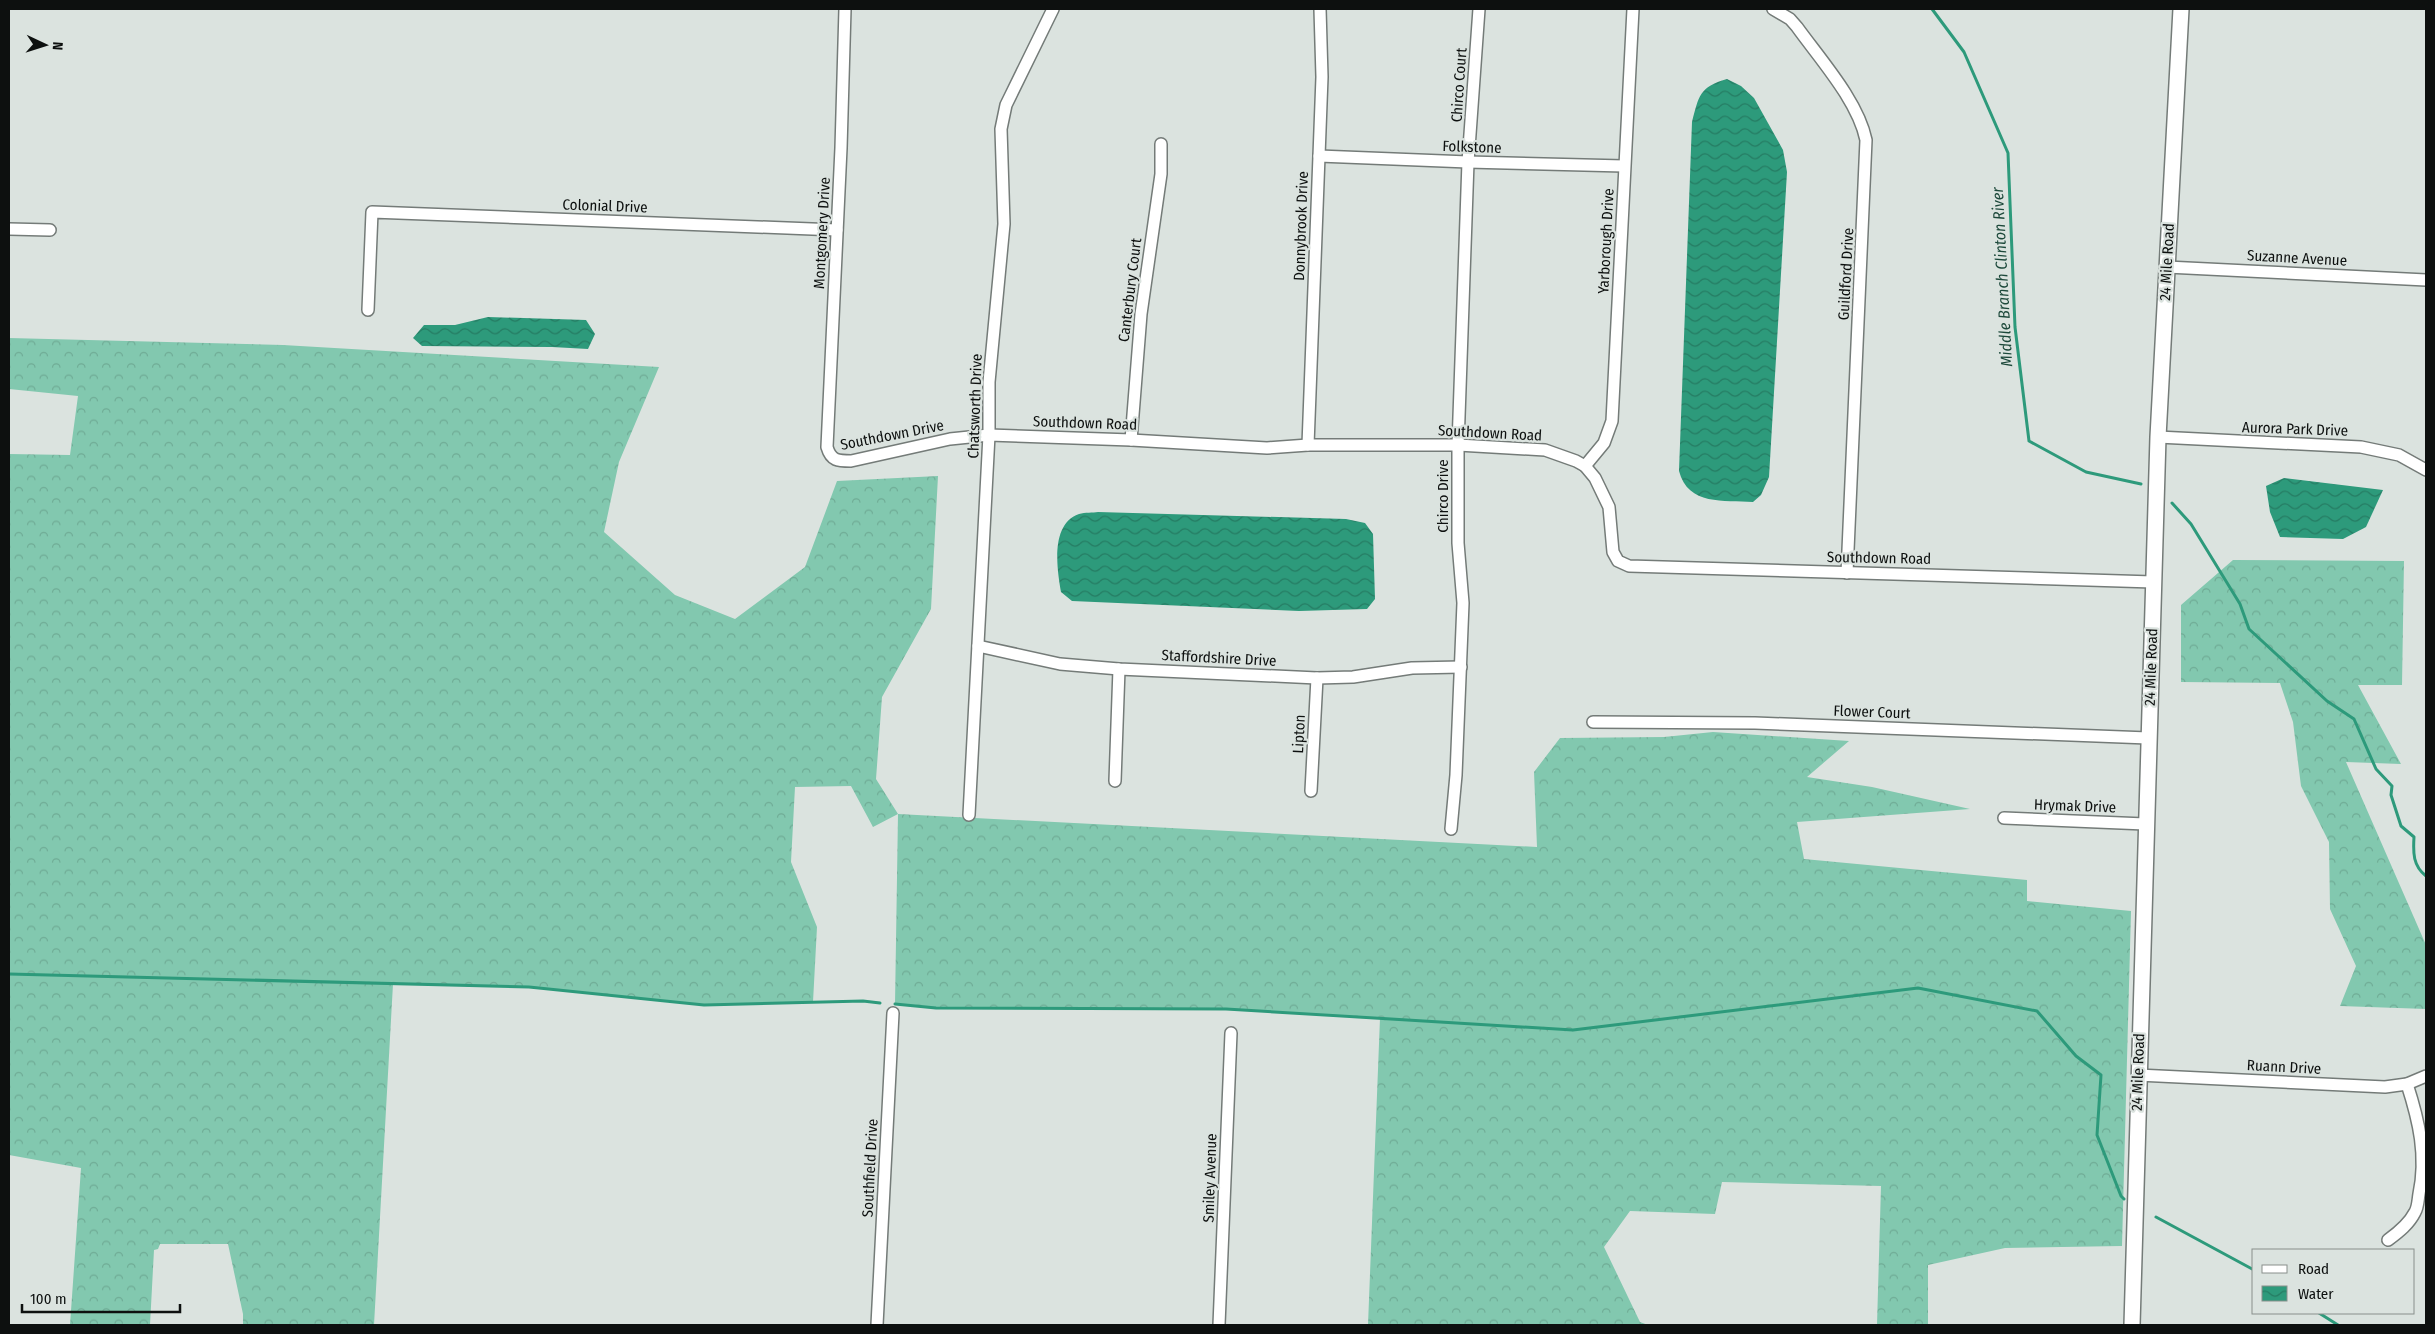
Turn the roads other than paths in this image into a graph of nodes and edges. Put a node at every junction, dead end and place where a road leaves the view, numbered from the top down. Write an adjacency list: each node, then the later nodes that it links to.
1 (845, 9): 14 (street, Montgomery Drive)
2 (1053, 9): 18 (street, Chatsworth Drive)
3 (1320, 9): 9 (street, Donnybrook Drive)
4 (1479, 9): 10 (street, Chirco Court)
5 (1633, 9): 11 (street, Yarborough Drive)
6 (1773, 9): 26 (street, Guildford Drive)
7 (2181, 9): 15 (street, 24 Mile Road)
8 (1162, 144): 20 (street, Canterbury Court)
9 (1319, 156): 10 (street, Folkstone); 21 (street, Donnybrook Drive)
10 (1468, 162): 11 (street, Folkstone); 22 (street, Chirco Drive)
11 (1624, 166): 24 (street, Yarborough Drive)
12 (9, 229): 13 (street)
13 (50, 230)
14 (837, 230): 17 (street, Colonial Drive); 23 (street, Montgomery Drive)
15 (2166, 267): 16 (street, Suzanne Avenue); 19 (street, 24 Mile Road)
16 (2426, 280)
17 (368, 310)
18 (989, 435): 20 (street, Southdown Road); 23 (street, Southdown Drive); 28 (street, Chatsworth Drive)
19 (2158, 438): 25 (street, Aurora Park Drive); 27 (street, 24 Mile Road)
20 (1131, 440): 21 (street, Southdown Road)
21 (1308, 445): 22 (street, Southdown Road)
22 (1458, 445): 24 (street, Southdown Road); 29 (street, Chirco Drive)
23 (831, 458)
24 (1585, 466): 26 (street, Southdown Road)
25 (2426, 470)
26 (1847, 572): 27 (street, Southdown Road)
27 (2153, 582): 33 (street, 24 Mile Road)
28 (978, 646): 30 (street, Staffordshire Drive); 36 (street, Chatsworth Drive)
29 (1460, 667): 31 (street, Staffordshire Drive); 39 (street, Chirco Drive)
30 (1119, 669): 31 (street, Staffordshire Drive); 34 (street)
31 (1317, 678): 35 (street, Lipton)
32 (1593, 722): 33 (street, Flower Court)
33 (2148, 738): 38 (street, 24 Mile Road)
34 (1115, 781)
35 (1311, 791)
36 (969, 815)
37 (2004, 818): 38 (street, Hrymak Drive)
38 (2145, 824): 42 (street, 24 Mile Road)
39 (1451, 829)
40 (892, 1013): 46 (street, Southfield Drive)
41 (1231, 1033): 47 (street, Smiley Avenue)
42 (2138, 1075): 44 (street, Ruann Drive); 48 (street, 24 Mile Road)
43 (2426, 1076): 44 (street, Ruann Drive)
44 (2407, 1084): 45 (street)
45 (2388, 1240)
46 (878, 1325)
47 (1219, 1325)
48 (2132, 1325)

